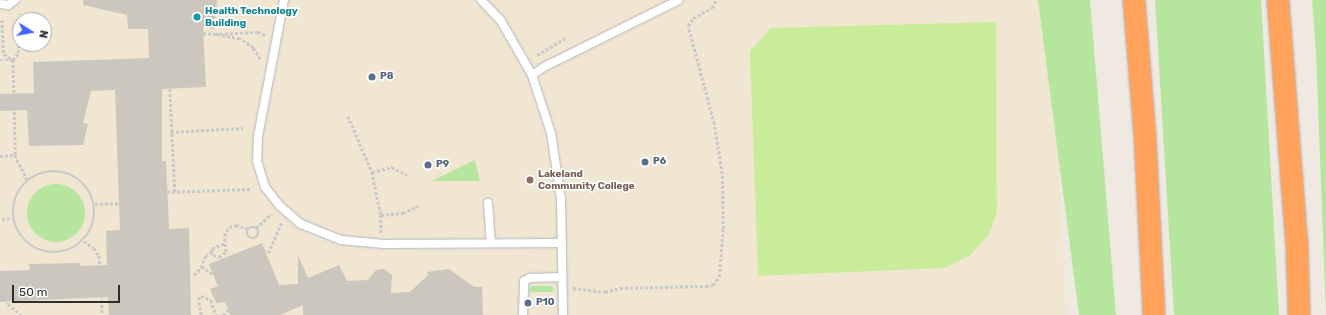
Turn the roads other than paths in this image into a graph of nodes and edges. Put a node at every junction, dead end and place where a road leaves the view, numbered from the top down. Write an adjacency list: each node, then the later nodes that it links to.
1 (15, 0): 8 (lane)
2 (284, 0): 12 (lane)
3 (481, 0): 10 (lane)
4 (679, 0): 10 (lane)
5 (1126, 0): 9 (highway)
6 (1134, 0): 9 (highway)
7 (1278, 0): 18 (highway)
8 (0, 4)
9 (1139, 75): 17 (highway)
10 (532, 76): 13 (lane)
11 (488, 203): 12 (lane)
12 (491, 242): 13 (lane)
13 (562, 243): 14 (lane)
14 (562, 277): 15 (lane); 16 (lane)
15 (523, 315)
16 (563, 315)
17 (1154, 315)
18 (1299, 315)

